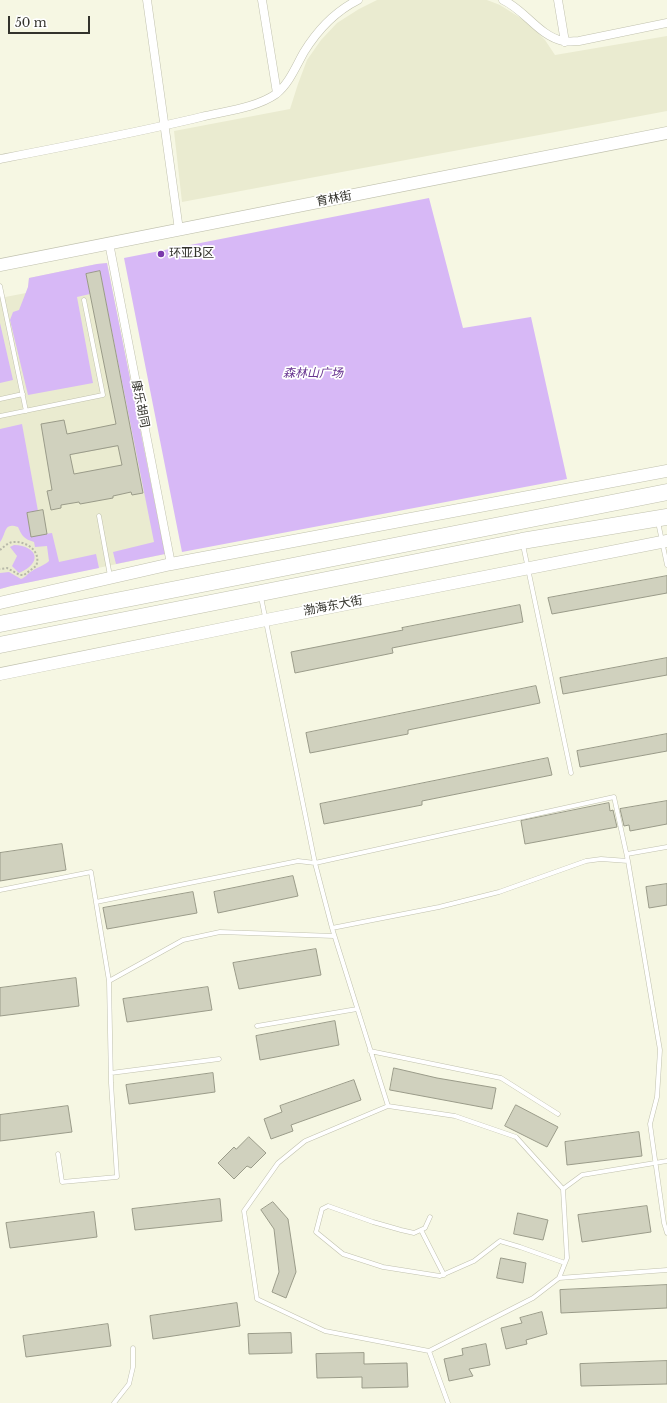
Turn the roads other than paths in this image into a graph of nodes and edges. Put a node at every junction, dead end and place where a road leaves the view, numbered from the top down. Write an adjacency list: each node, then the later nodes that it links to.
1 (147, 0): 9 (street)
2 (262, 0): 8 (street)
3 (358, 0): 8 (street)
4 (503, 0): 7 (street)
5 (558, 0): 7 (street)
6 (667, 23): 7 (street)
7 (564, 42)
8 (277, 93): 9 (street)
9 (164, 126): 11 (street); 12 (street)
10 (667, 133): 12 (street, 育林街)
11 (0, 159)
12 (179, 230): 13 (street, 育林街)
13 (109, 243): 14 (street, 育林街); 27 (street, 康乐胡同)
14 (0, 265)
15 (0, 286): 17 (lane)
16 (84, 300): 19 (lane)
17 (23, 394): 18 (lane); 19 (lane)
18 (0, 398)
19 (26, 411): 20 (lane)
20 (0, 416)
21 (667, 471): 27 (street)
22 (667, 492): 31 (highway)
23 (99, 516): 30 (lane)
24 (662, 518): 25 (highway); 26 (lane)
25 (522, 541): 29 (lane); 31 (highway)
26 (665, 541): 28 (lane); 29 (street, 渤海东大街)
27 (171, 564): 30 (street)
28 (667, 565)
29 (528, 568): 33 (street, 渤海东大街); 37 (lane)
30 (111, 578): 32 (street)
31 (258, 583): 33 (lane); 34 (highway); 35 (highway)
32 (0, 603)
33 (266, 620): 36 (street, 渤海东大街); 41 (lane)
34 (0, 624)
35 (0, 645)
36 (0, 674)
37 (571, 773)
38 (667, 847): 39 (lane)
39 (626, 854): 40 (lane); 41 (lane)
40 (628, 861): 44 (lane); 56 (lane)
41 (315, 864): 43 (lane); 44 (lane)
42 (0, 890): 43 (lane)
43 (96, 902): 46 (lane)
44 (332, 928): 45 (lane)
45 (334, 936): 46 (lane); 47 (lane)
46 (109, 981): 51 (lane)
47 (357, 1009): 48 (lane); 49 (lane)
48 (257, 1026)
49 (370, 1051): 52 (lane); 53 (lane)
50 (219, 1059): 51 (lane)
51 (111, 1073): 54 (lane)
52 (388, 1106): 57 (lane); 66 (lane)
53 (558, 1114)
54 (58, 1154)
55 (667, 1161): 56 (lane)
56 (656, 1163): 57 (lane); 60 (lane)
57 (563, 1189): 61 (lane)
58 (430, 1217): 59 (lane)
59 (421, 1230): 63 (lane); 63 (lane)
60 (667, 1233)
61 (565, 1263): 63 (lane); 64 (lane)
62 (667, 1270): 64 (lane)
63 (444, 1274)
64 (559, 1278): 66 (lane)
65 (133, 1348): 67 (lane)
66 (429, 1351): 68 (lane)
67 (114, 1403)
68 (448, 1403)

